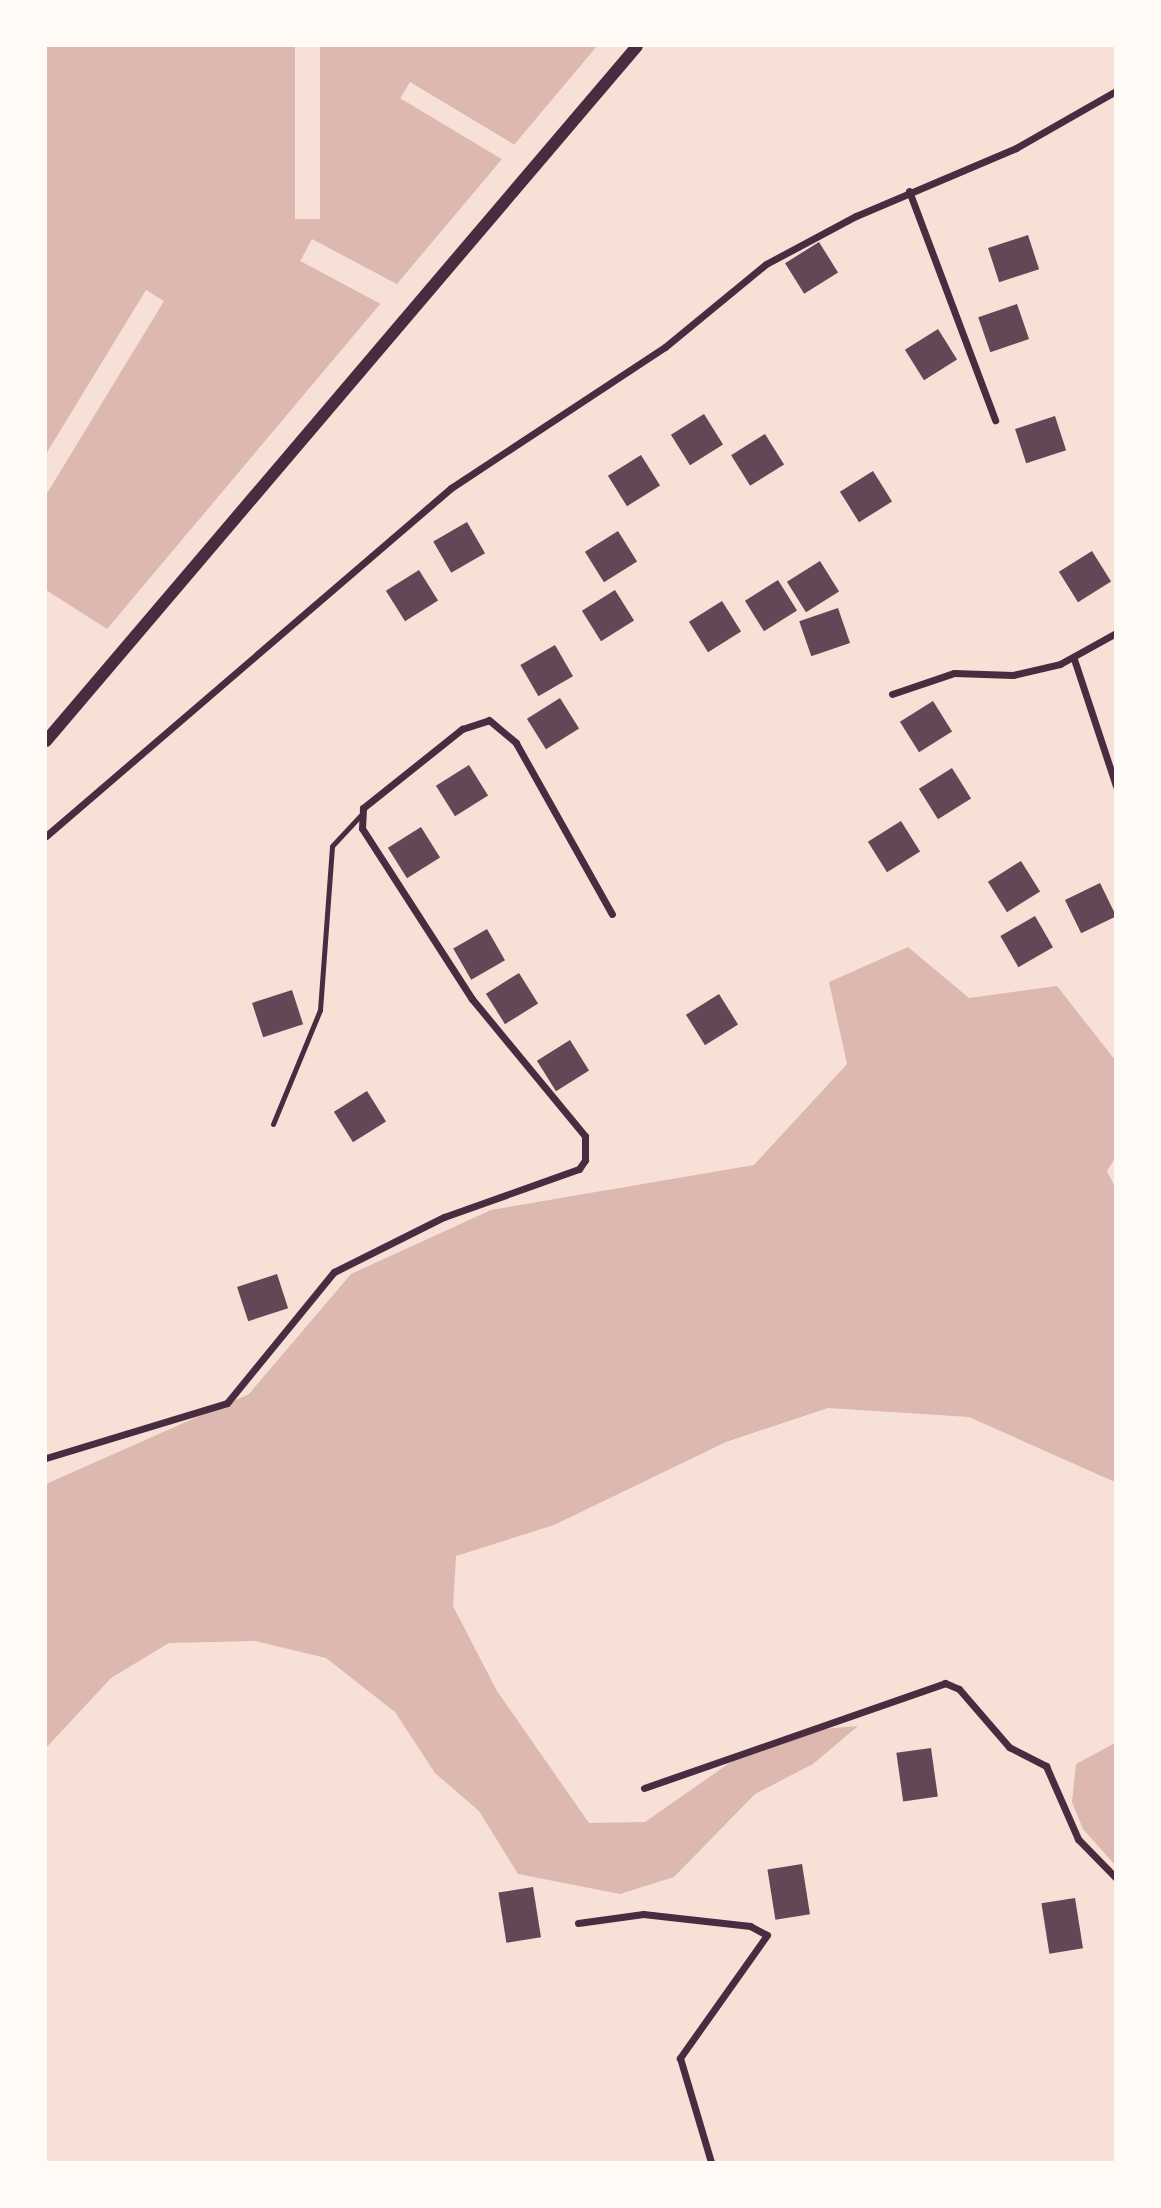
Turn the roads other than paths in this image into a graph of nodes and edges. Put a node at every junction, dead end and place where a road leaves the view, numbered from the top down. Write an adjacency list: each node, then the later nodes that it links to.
1 (637, 46): 8 (street)
2 (1115, 91): 3 (street)
3 (909, 191): 4 (street); 11 (street)
4 (995, 421)
5 (1115, 633): 6 (street)
6 (1074, 659): 7 (street); 9 (street)
7 (892, 694)
8 (46, 741)
9 (1115, 786)
10 (360, 816): 12 (street); 13 (lane); 14 (street)
11 (46, 836)
12 (612, 914)
13 (273, 1124)
14 (46, 1458)
15 (643, 1788): 16 (street)
16 (1115, 1878)
17 (578, 1923): 18 (street)
18 (711, 2162)

